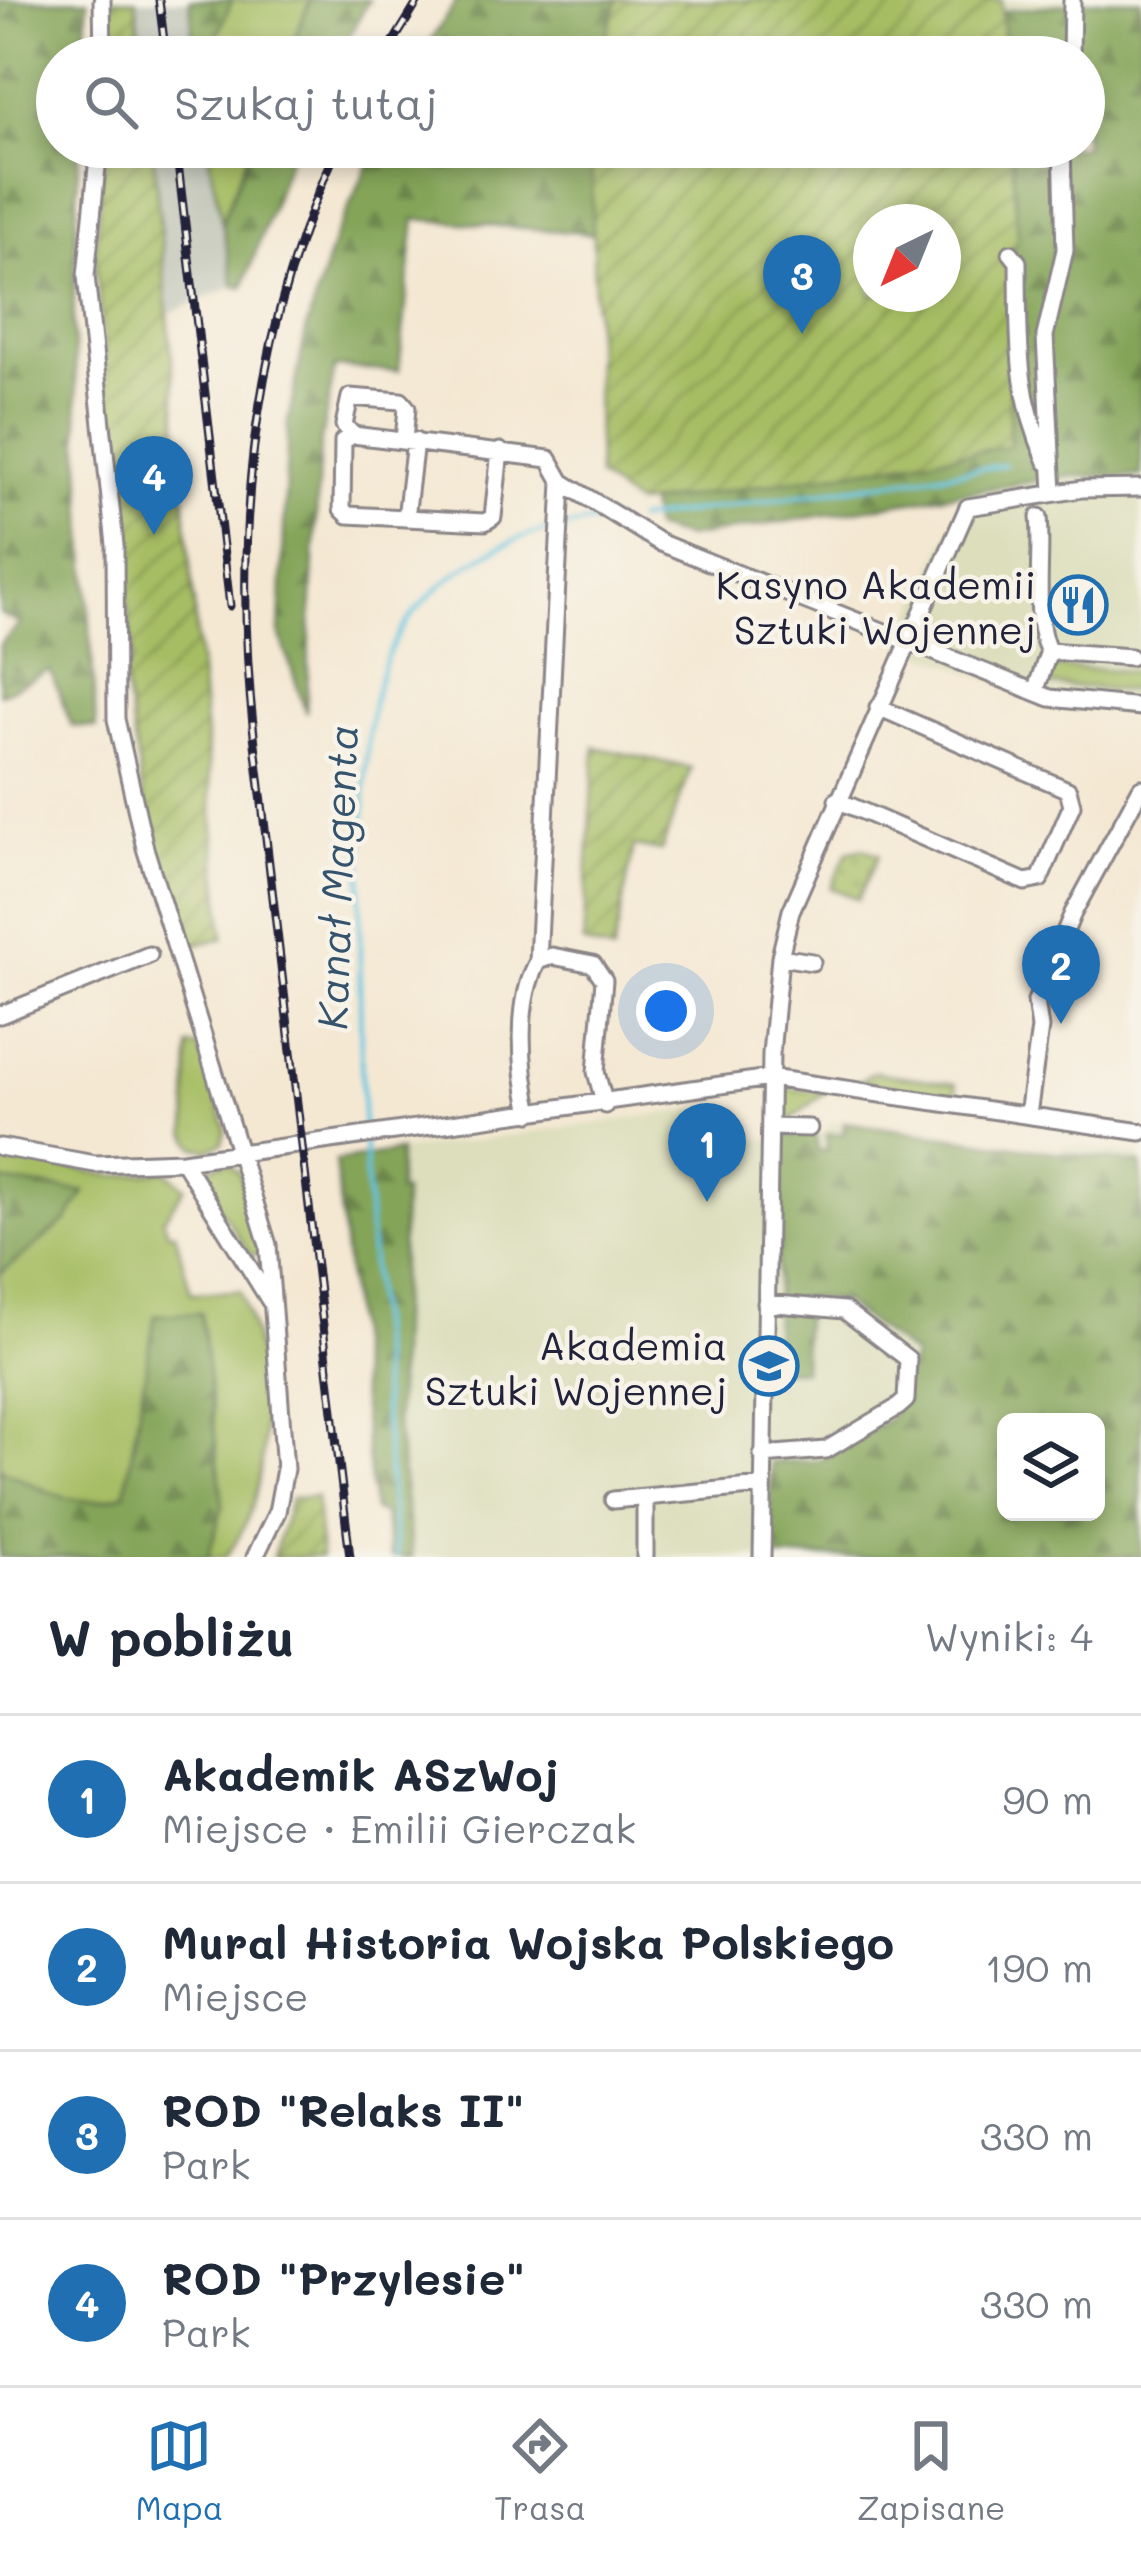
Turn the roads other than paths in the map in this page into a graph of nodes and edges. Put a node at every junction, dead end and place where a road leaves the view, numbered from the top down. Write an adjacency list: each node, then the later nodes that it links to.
1 (102, 0): 3 (street)
2 (1072, 0): 4 (street)
3 (103, 36)
4 (1071, 36)
5 (97, 168): 38 (street)
6 (1063, 168): 11 (street)
7 (1010, 254): 11 (street)
8 (353, 435): 9 (street); 9 (street); 16 (street)
9 (410, 441): 10 (street); 16 (street)
10 (500, 451): 12 (street); 16 (street)
11 (1051, 470): 14 (street)
12 (562, 482): 17 (street); 27 (street)
13 (1141, 488): 14 (street)
14 (1053, 493): 17 (street)
15 (1039, 517): 18 (street)
16 (406, 518)
17 (907, 642): 20 (street); 21 (street)
18 (1049, 651): 19 (street); 20 (street)
19 (1130, 657)
20 (1035, 692): 22 (street)
21 (878, 707): 24 (street); 24 (street)
22 (1141, 707)
23 (1141, 788): 33 (street)
24 (837, 800): 26 (street)
25 (149, 955): 29 (street)
26 (780, 956): 28 (street); 30 (street)
27 (538, 961): 31 (street); 32 (street)
28 (812, 962)
29 (0, 1015)
30 (770, 1078): 31 (street); 33 (street); 34 (street)
31 (605, 1105): 32 (street)
32 (531, 1113): 38 (street)
33 (1028, 1114): 36 (street)
34 (770, 1127): 35 (street); 40 (street)
35 (809, 1128)
36 (1141, 1132)
37 (0, 1147): 39 (street)
38 (238, 1151): 39 (street); 41 (street)
39 (183, 1161): 41 (street)
40 (766, 1303): 42 (street); 42 (street)
41 (274, 1307): 46 (street)
42 (762, 1455): 43 (street)
43 (762, 1486): 44 (street); 48 (street)
44 (645, 1498): 45 (street); 47 (street)
45 (613, 1500)
46 (255, 1557)
47 (645, 1557)
48 (762, 1557)

